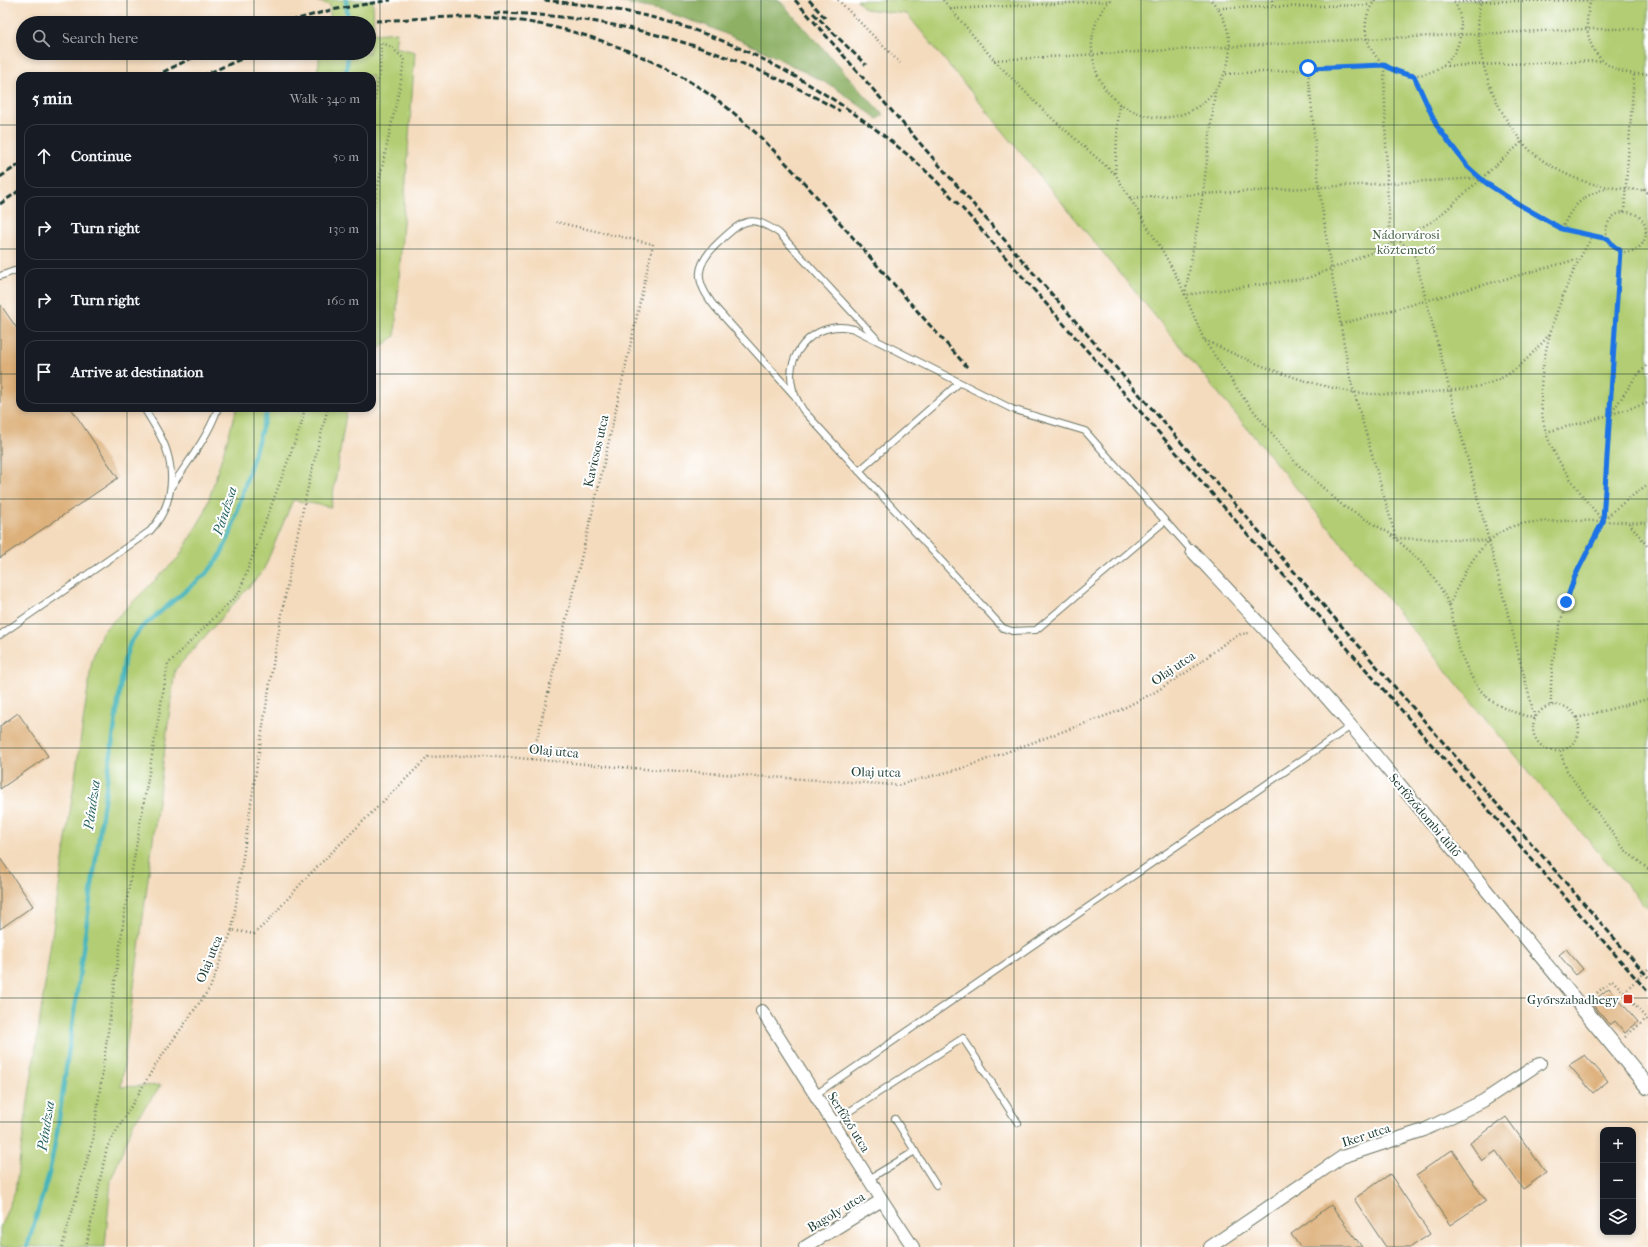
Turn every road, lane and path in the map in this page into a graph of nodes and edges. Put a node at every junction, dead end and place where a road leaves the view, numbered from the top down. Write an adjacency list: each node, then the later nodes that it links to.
1 (838, 0): 25 (path)
2 (943, 0): 15 (path)
3 (1212, 0): 13 (path)
4 (1272, 0): 14 (path)
5 (1375, 0): 12 (path)
6 (1591, 0): 11 (path); 16 (path)
7 (1079, 1): 8 (path); 15 (path)
8 (1109, 1): 22 (path)
9 (1454, 1): 10 (path); 19 (path)
10 (1481, 1): 11 (path); 18 (path)
11 (1536, 1)
12 (1371, 5): 14 (path); 20 (path)
13 (1219, 8): 14 (path); 21 (path)
14 (1273, 8)
15 (950, 9): 23 (path)
16 (1586, 29): 17 (path); 18 (path); 24 (path)
17 (1648, 29)
18 (1478, 34): 19 (path); 26 (path)
19 (1461, 35): 20 (path); 28 (path)
20 (1367, 39): 21 (path); 27 (path)
21 (1231, 46): 22 (path); 30 (path)
22 (1092, 54): 23 (path); 36 (path)
23 (994, 60): 38 (path)
24 (1602, 60): 26 (path); 32 (path)
25 (900, 63)
26 (1483, 64): 28 (path); 37 (path)
27 (1384, 65): 29 (path); 33 (path); 40 (path)
28 (1443, 66): 33 (path)
29 (1308, 68): 30 (path); 41 (path)
30 (1226, 74): 35 (path)
31 (1648, 74): 32 (path)
32 (1634, 75): 44 (path)
33 (1414, 76): 39 (path)
34 (376, 92): 47 (path)
35 (1215, 92): 36 (path); 48 (path)
36 (1119, 104): 38 (path)
37 (1522, 142): 39 (path); 43 (path)
38 (1115, 174): 49 (path)
39 (1481, 178): 40 (path); 52 (path); 56 (path)
40 (1387, 183): 41 (path); 56 (path)
41 (1319, 186): 48 (path); 59 (path)
42 (1648, 187): 45 (path)
43 (1608, 188): 44 (path); 52 (path)
44 (1625, 189): 45 (path); 50 (path)
45 (1643, 190): 46 (path)
46 (1648, 193)
47 (376, 194)
48 (1203, 194): 49 (path); 62 (path)
49 (1130, 198): 62 (path)
50 (1624, 212): 54 (path); 55 (path)
51 (556, 222): 100 (path, Kavicsos utca)
52 (1562, 229): 53 (path)
53 (1592, 235): 55 (path); 58 (path)
54 (1647, 237): 57 (path)
55 (1608, 239): 57 (path)
56 (1397, 240): 59 (path); 63 (path)
57 (1620, 250): 78 (path)
58 (1578, 259): 63 (path); 65 (path)
59 (1331, 270): 62 (path); 64 (path)
60 (16, 271): 61 (lane)
61 (0, 276)
62 (1186, 295): 66 (path)
63 (1426, 300): 64 (path); 70 (path)
64 (1341, 324): 71 (path)
65 (1551, 333): 70 (path); 79 (path)
66 (1204, 340): 71 (path); 87 (path)
67 (879, 342): 69 (lane); 72 (lane); 72 (lane)
68 (1648, 364): 78 (path)
69 (960, 383): 80 (lane); 83 (lane)
70 (1450, 391): 71 (path); 88 (path)
71 (1354, 392): 87 (path)
72 (795, 396): 80 (lane)
73 (1648, 403): 78 (path)
74 (146, 412): 82 (lane)
75 (216, 412): 82 (lane)
76 (304, 412): 119 (path)
77 (327, 412): 102 (path)
78 (1610, 415): 79 (path); 84 (path)
79 (1546, 432): 84 (path)
80 (859, 471): 83 (lane)
81 (1648, 484): 84 (path)
82 (171, 487): 93 (lane)
83 (1165, 521): 90 (lane)
84 (1603, 521): 85 (path); 88 (path); 95 (path)
85 (1629, 522): 86 (path); 89 (path)
86 (1648, 523)
87 (1396, 538): 88 (path); 91 (path)
88 (1489, 541): 91 (path); 97 (path)
89 (1648, 546)
90 (1192, 552): 92 (street, Serfőződombi dűlő)
91 (1449, 606): 97 (path)
92 (1268, 633): 98 (street, Serfőződombi dűlő); 100 (path, Olaj utca)
93 (0, 635)
94 (1648, 699): 96 (path)
95 (1551, 705): 96 (path); 97 (path)
96 (1578, 718): 99 (path)
97 (1535, 719): 99 (path)
98 (1351, 726): 105 (street, Serfőződombi dűlő); 111 (lane)
99 (1560, 751): 101 (path)
100 (532, 759): 102 (path, Olaj utca)
101 (1648, 870)
102 (232, 930): 120 (path, Olaj utca)
103 (1648, 969): 104 (path)
104 (1624, 992): 105 (path); 107 (path)
105 (1580, 1006): 108 (street, Serfőződombi dűlő)
106 (762, 1011): 111 (street, Serfőző utca)
107 (1647, 1020): 108 (path)
108 (1614, 1047): 110 (street, Serfőződombi dűlő)
109 (1540, 1063): 123 (street, Iker utca)
110 (1648, 1087)
111 (815, 1095): 113 (street, Serfőző utca)
112 (895, 1119): 115 (lane)
113 (833, 1122): 114 (lane); 116 (street, Serfőző utca)
114 (1018, 1123)
115 (915, 1151): 116 (lane); 117 (lane)
116 (869, 1179): 118 (street, Serfőző utca)
117 (936, 1185)
118 (882, 1200): 121 (street, Bagoly utca); 122 (street, Serfőző utca)
119 (62, 1247)
120 (86, 1247)
121 (805, 1247)
122 (913, 1247)
123 (1210, 1247)

